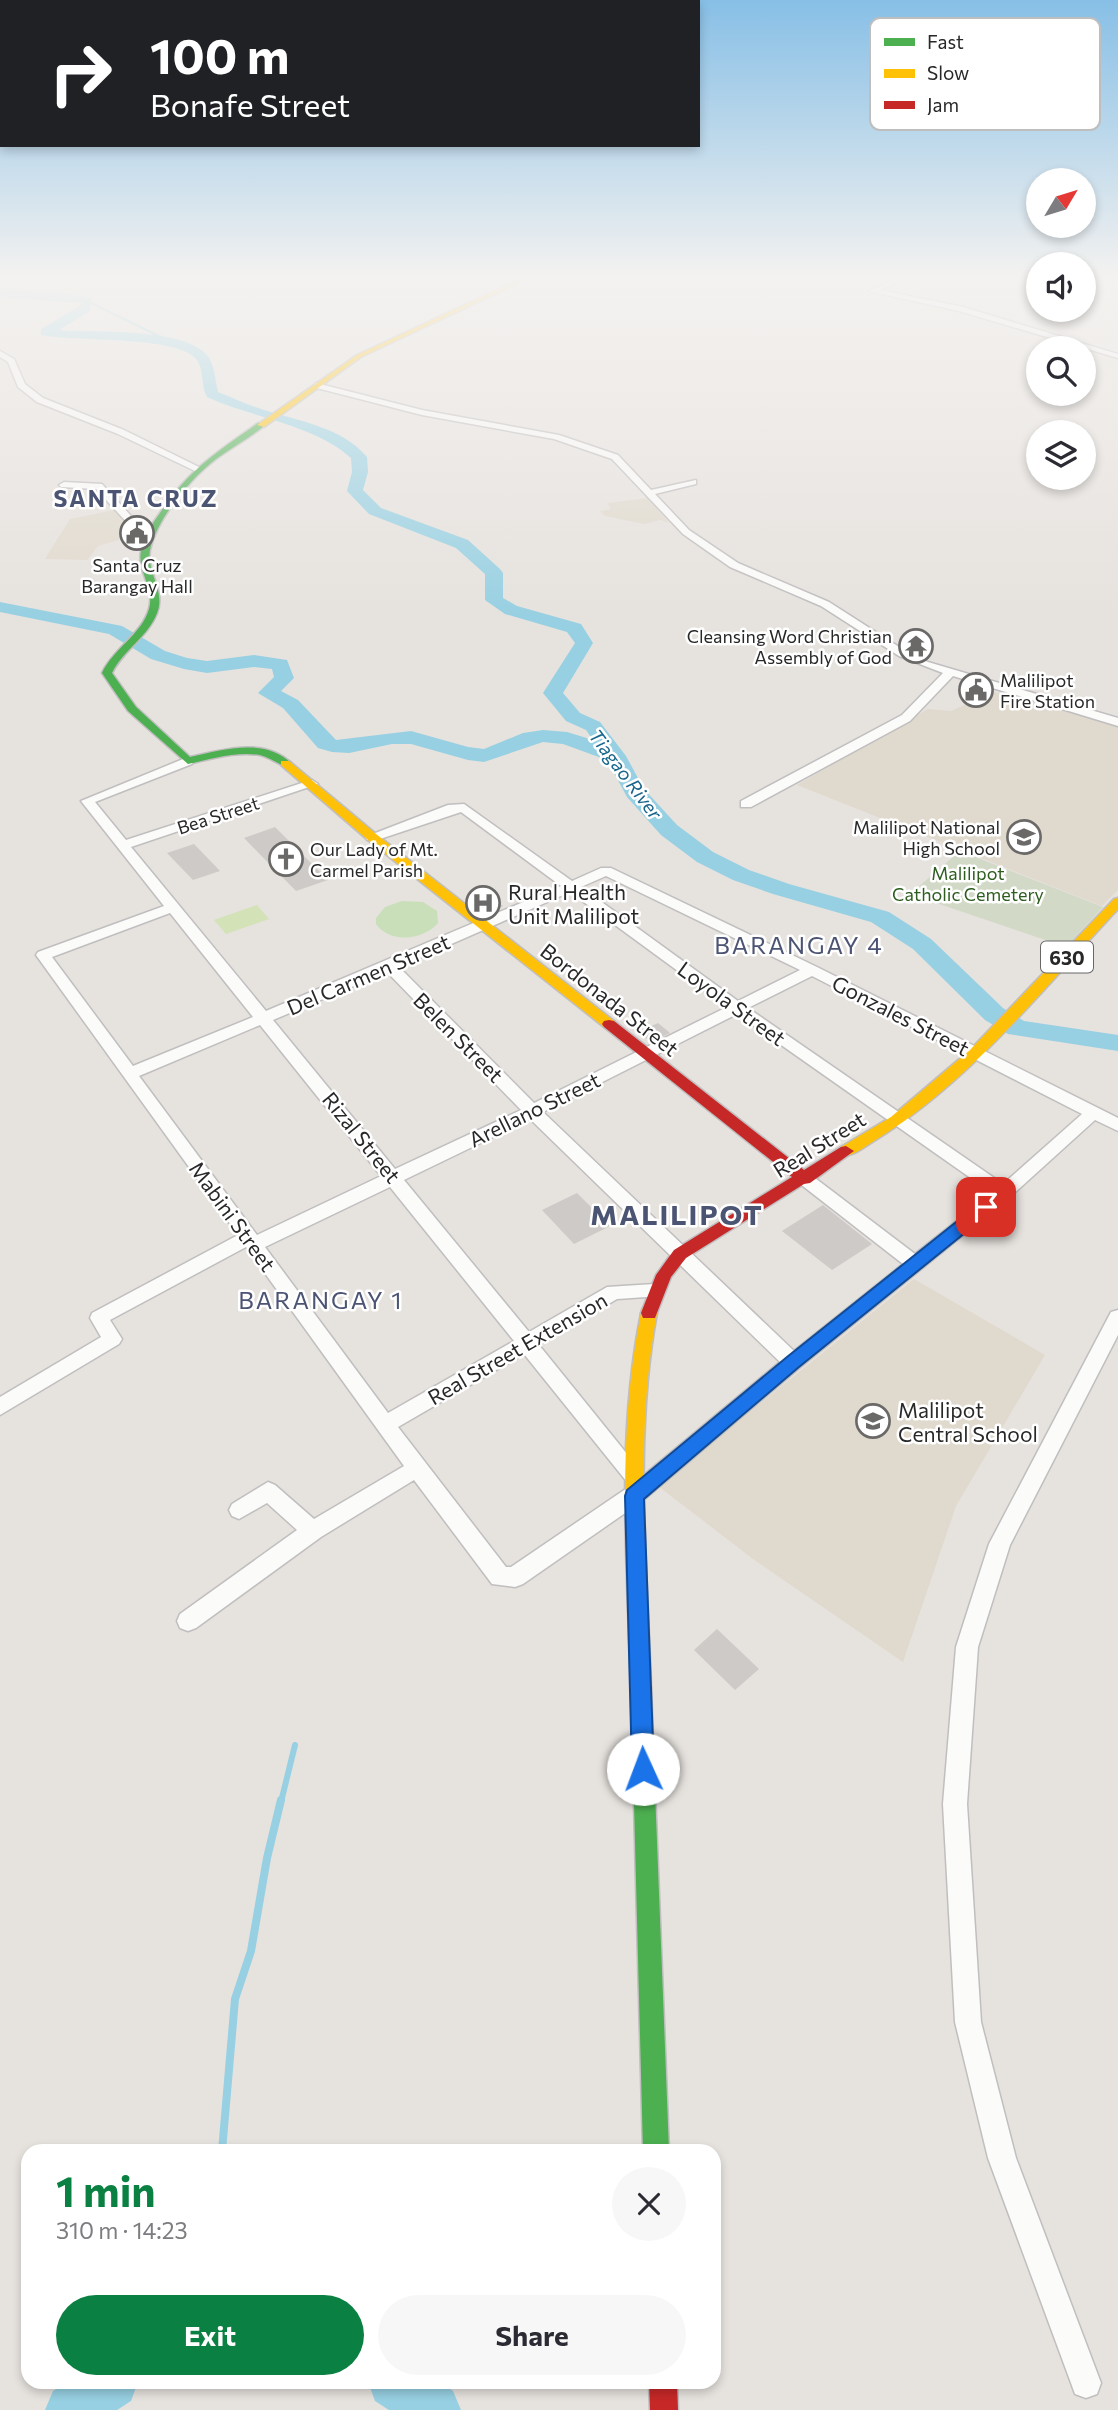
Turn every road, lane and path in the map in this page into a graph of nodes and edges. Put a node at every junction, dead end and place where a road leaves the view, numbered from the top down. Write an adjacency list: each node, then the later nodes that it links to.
1 (30, 392): 4 (street)
2 (306, 392): 4 (street)
3 (346, 392): 7 (street)
4 (198, 469): 8 (street)
5 (693, 482): 7 (street)
6 (64, 485): 8 (street)
7 (649, 493): 9 (street)
8 (147, 539): 11 (street)
9 (950, 673): 10 (street); 13 (street)
10 (1118, 722)
11 (188, 761): 12 (street, Bordonada Street); 15 (street, Rizal Street)
12 (312, 784): 14 (street, Bordonada Street); 15 (street, Bea Street)
13 (746, 804)
14 (372, 837): 17 (street, Loyola Street); 20 (street, Bordonada Street)
15 (124, 845): 19 (street, Rizal Street)
16 (606, 871): 17 (street, Del Carmen Street); 22 (street, Gonzales Street)
17 (570, 887): 20 (street, Del Carmen Street); 23 (street, Loyola Street)
18 (1118, 902): 25 (street, Real Street / 630)
19 (172, 908): 24 (street, Rizal Street); 27 (street, Mabini Street)
20 (483, 926): 21 (street, Del Carmen Street); 26 (street, Bordonada Street)
21 (389, 966): 24 (street, Del Carmen Street); 28 (street, Belen Street)
22 (812, 970): 23 (street, Arellano Street); 25 (street, Gonzales Street)
23 (738, 1009): 26 (street, Arellano Street); 30 (street, Loyola Street)
24 (265, 1018): 27 (street, Del Carmen Street); 32 (street, Rizal Street)
25 (975, 1053): 29 (street, Gonzales Street); 30 (street, Real Street / 630)
26 (645, 1054): 28 (street, Arellano Street); 33 (street, Bordonada Street)
27 (129, 1074): 35 (street, Mabini Street)
28 (532, 1111): 32 (street, Arellano Street); 36 (street, Belen Street)
29 (1093, 1112): 31 (street, Gonzales Street); 34 (street)
30 (896, 1121): 33 (street, Real Street / 630); 34 (street, Loyola Street)
31 (1118, 1125)
32 (394, 1176): 35 (street, Arellano Street); 40 (street, Rizal Street)
33 (805, 1179): 36 (street, Real Street / 630); 37 (street)
34 (1004, 1193): 37 (street)
35 (252, 1240): 42 (street, Arellano Street); 43 (street, Mabini Street)
36 (680, 1254): 38 (street, Real Street / 630); 41 (street, Belen Street)
37 (915, 1264): 41 (street)
38 (654, 1291): 40 (street, Real Street Extension); 45 (street, Real Street / 630)
39 (1118, 1317): 50 (street)
40 (527, 1342): 43 (street, Real Street Extension); 45 (street, Rizal Street)
41 (793, 1362): 45 (street)
42 (0, 1407)
43 (385, 1425): 44 (street, Mabini Street)
44 (417, 1468): 45 (street, Mabini Street); 47 (street)
45 (634, 1486): 49 (street, 630)
46 (239, 1510): 47 (street)
47 (313, 1531): 48 (street)
48 (188, 1621)
49 (656, 2144)
50 (1086, 2383)
51 (663, 2389): 52 (street)
52 (664, 2410)

